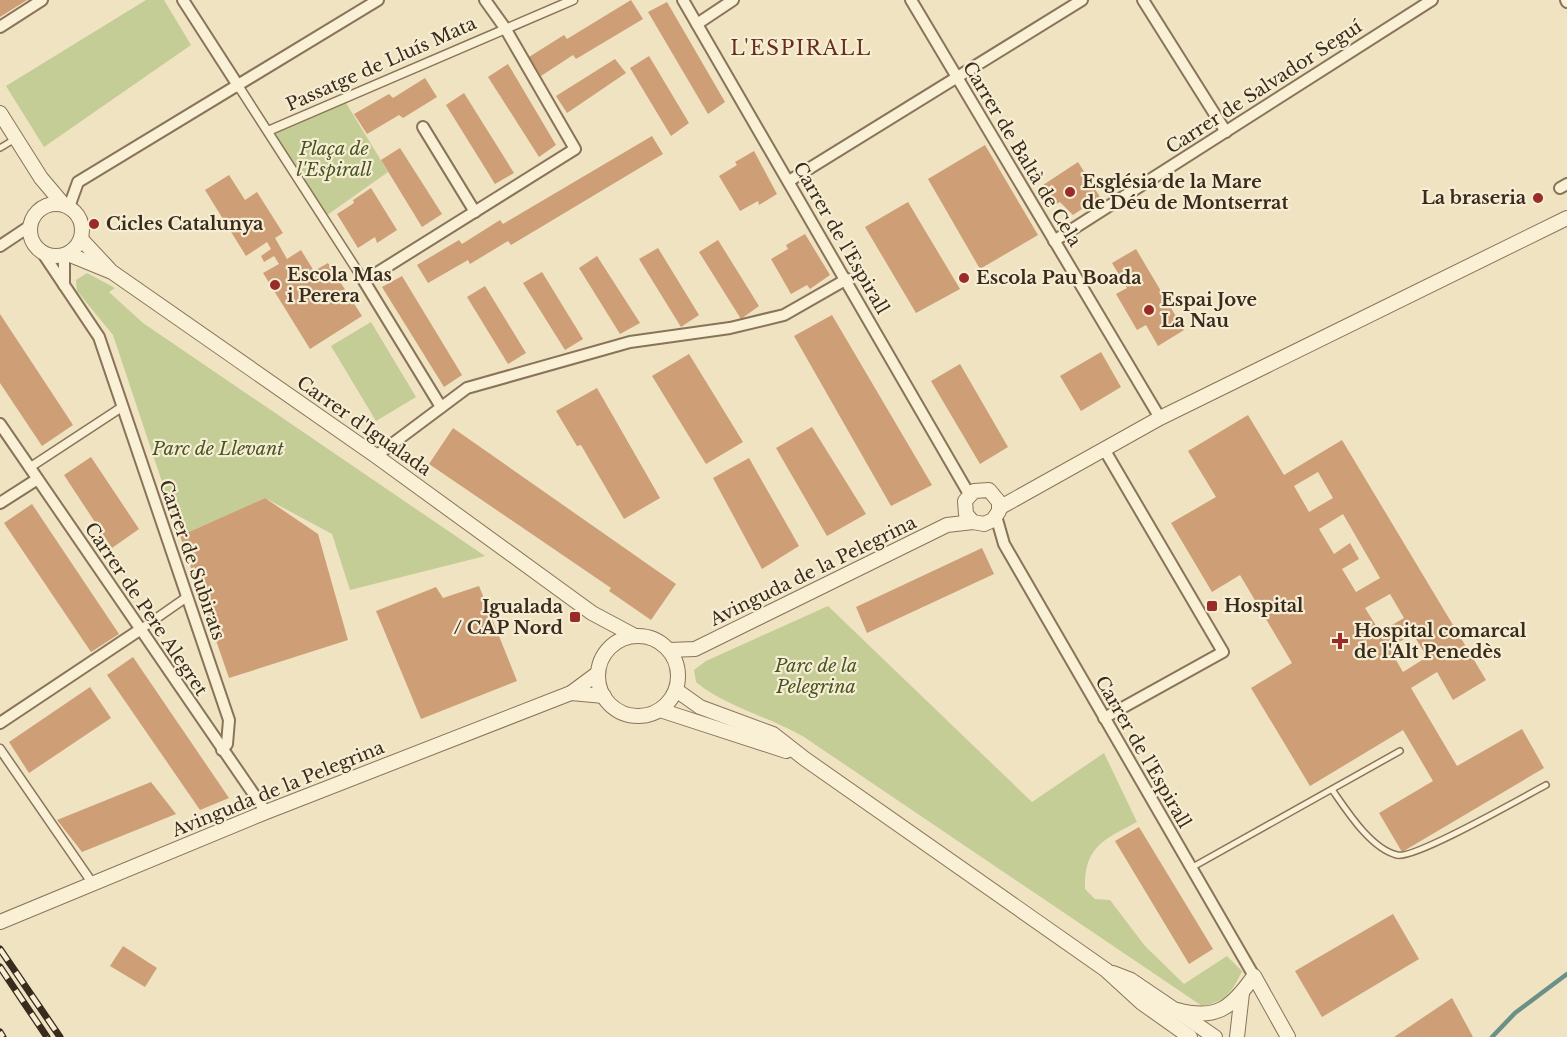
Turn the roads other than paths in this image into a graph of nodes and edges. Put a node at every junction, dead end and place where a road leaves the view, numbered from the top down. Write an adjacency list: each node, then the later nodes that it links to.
1 (42, 0): 13 (street)
2 (183, 0): 16 (street)
3 (378, 0): 16 (street)
4 (485, 0): 14 (street)
5 (573, 0): 14 (street, Passatge de Lluís Mata)
6 (683, 0): 12 (street, Carrer de l'Espirall)
7 (734, 0): 12 (street)
8 (910, 0): 15 (street, Carrer de Baltà de Cela)
9 (1082, 0): 15 (street)
10 (1143, 0): 20 (street)
11 (1432, 0): 20 (street, Carrer de Salvador Seguí)
12 (697, 24): 24 (street, Carrer de l'Espirall)
13 (0, 27)
14 (505, 28): 19 (street, Passatge de Lluís Mata); 27 (street)
15 (957, 76): 24 (street); 31 (street, Carrer de Baltà de Cela)
16 (239, 87): 19 (street); 26 (street)
17 (0, 113): 21 (street)
18 (423, 127): 27 (street)
19 (268, 131): 37 (street)
20 (1226, 132): 31 (street, Carrer de Salvador Seguí)
21 (16, 139): 22 (lane); 23 (street)
22 (0, 148)
23 (41, 178): 25 (street); 26 (street)
24 (789, 181): 36 (street, Carrer de l'Espirall)
25 (44, 206): 26 (street); 29 (street)
26 (66, 206): 30 (street)
27 (474, 212): 37 (street)
28 (1567, 218): 41 (street)
29 (30, 226): 32 (street); 33 (street)
30 (81, 239): 34 (street); 35 (street, Carrer d'Igualada)
31 (1054, 241): 41 (street, Carrer de Baltà de Cela)
32 (0, 246)
33 (42, 252): 34 (street); 38 (street, Carrer de Subirats)
34 (66, 254): 35 (street, Carrer d'Igualada); 38 (street)
35 (112, 272): 44 (street, Carrer d'Igualada)
36 (847, 279): 40 (street); 49 (street, Carrer de l'Espirall)
37 (364, 281): 40 (street)
38 (64, 285): 39 (street, Carrer de Subirats)
39 (122, 407): 45 (street); 54 (street, Carrer de Subirats)
40 (441, 407): 44 (street)
41 (1160, 418): 43 (street)
42 (0, 424): 45 (street, Carrer de Pere Alegret)
43 (1104, 448): 47 (street); 67 (street)
44 (376, 456): 55 (street, Carrer d'Igualada)
45 (28, 468): 46 (street, Carrer de Pere Alegret)
46 (36, 480): 50 (street); 56 (street, Carrer de Pere Alegret)
47 (1032, 488): 48 (street); 52 (street)
48 (993, 493): 49 (street); 52 (street)
49 (969, 494): 51 (street, Avinguda de la Pelegrina)
50 (0, 503)
51 (964, 508): 52 (street); 53 (street, Avinguda de la Pelegrina)
52 (988, 517): 53 (street, Avinguda de la Pelegrina); 67 (street, Carrer de l'Espirall)
53 (947, 525): 60 (street, Avinguda de la Pelegrina)
54 (187, 597): 56 (street); 70 (street, Carrer de Subirats)
55 (592, 613): 57 (street, Carrer d'Igualada); 58 (street, Carrer d'Igualada)
56 (141, 629): 68 (street); 70 (street, Carrer de Pere Alegret)
57 (635, 636): 58 (street); 59 (street, Avinguda de la Pelegrina)
58 (614, 644): 62 (street, Avinguda de la Pelegrina)
59 (669, 650): 60 (street, Avinguda de la Pelegrina); 61 (street)
60 (695, 650): 61 (street, Avinguda de la Pelegrina)
61 (678, 672): 63 (street)
62 (598, 673): 64 (street, Avinguda de la Pelegrina); 65 (street)
63 (676, 690): 66 (street); 72 (street)
64 (571, 693): 65 (street, Avinguda de la Pelegrina); 75 (street, Avinguda de la Pelegrina)
65 (604, 696): 66 (street)
66 (660, 710): 72 (street)
67 (1104, 718): 76 (street, Carrer de l'Espirall)
68 (0, 723)
69 (0, 749): 77 (street)
70 (222, 750): 75 (street, Carrer de Pere Alegret)
71 (1400, 751): 74 (lane)
72 (805, 759): 79 (street)
73 (1546, 785): 74 (lane)
74 (1333, 791): 76 (lane)
75 (266, 812): 77 (street, Avinguda de la Pelegrina)
76 (1191, 868): 80 (street, Carrer de l'Espirall)
77 (93, 884): 78 (street, Avinguda de la Pelegrina)
78 (1, 922)
79 (1106, 970): 82 (street); 84 (street)
80 (1254, 976): 81 (street); 83 (street)
81 (1242, 993): 82 (street); 87 (street)
82 (1177, 1010): 86 (street)
83 (1282, 1033)
84 (1185, 1034): 85 (street)
85 (1204, 1037)
86 (1215, 1037)
87 (1237, 1037)

